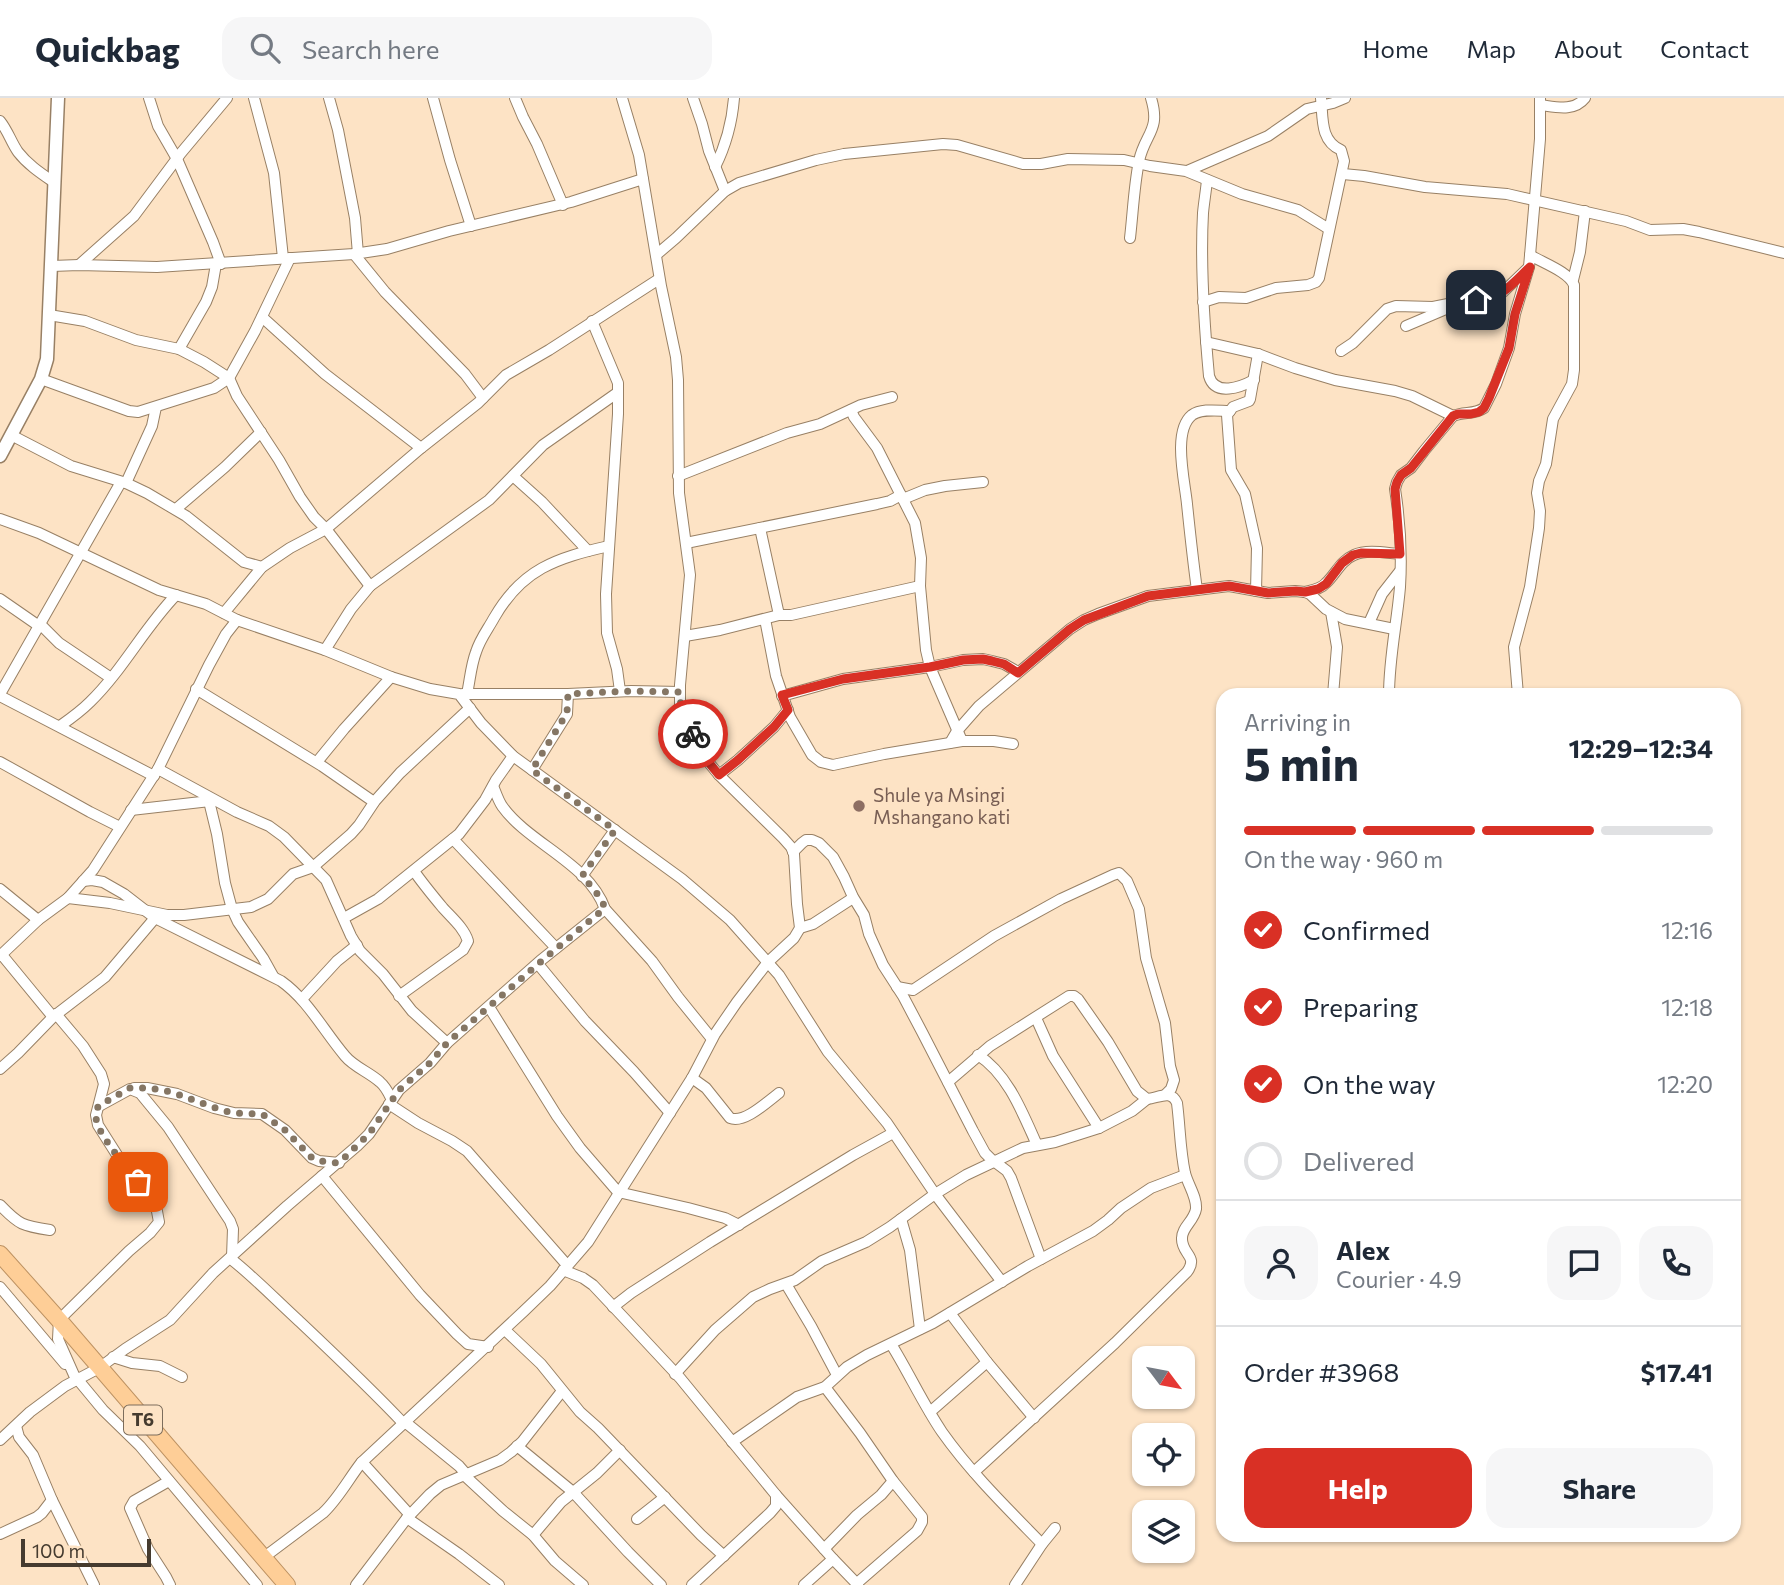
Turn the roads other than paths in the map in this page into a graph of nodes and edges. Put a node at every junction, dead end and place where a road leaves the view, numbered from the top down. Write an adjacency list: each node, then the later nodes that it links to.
1 (58, 98): 24 (street)
2 (149, 98): 17 (street)
3 (227, 98): 17 (street)
4 (254, 98): 36 (street)
5 (330, 98): 33 (street)
6 (433, 98): 29 (street)
7 (515, 98): 27 (street)
8 (622, 98): 22 (street)
9 (693, 98): 19 (street)
10 (734, 98): 19 (street)
11 (1151, 98): 18 (street)
12 (1345, 98): 14 (street)
13 (1585, 98): 15 (street)
14 (1321, 101): 20 (street); 21 (street)
15 (1540, 102): 26 (street)
16 (0, 121): 24 (street)
17 (177, 159): 37 (street); 38 (street)
18 (1139, 163): 20 (street); 25 (street); 31 (street)
19 (715, 167): 25 (street)
20 (1186, 171): 23 (street)
21 (1343, 174): 26 (street); 30 (street)
22 (643, 179): 27 (street); 34 (street)
23 (1207, 180): 30 (street); 43 (street)
24 (55, 183): 39 (street)
25 (725, 191): 34 (street)
26 (1535, 201): 28 (street); 35 (street)
27 (563, 205): 29 (street)
28 (1585, 211): 32 (street); 42 (street)
29 (471, 226): 33 (street)
30 (1329, 229): 43 (street)
31 (1130, 238)
32 (1784, 253)
33 (356, 254): 36 (street); 58 (street)
34 (656, 255): 41 (street)
35 (1530, 255): 40 (street); 42 (street)
36 (287, 258): 37 (street); 46 (street)
37 (218, 264): 38 (street); 50 (street)
38 (79, 265): 39 (street)
39 (52, 266): 45 (street)
40 (1530, 267): 44 (street); 62 (street)
41 (659, 279): 47 (street); 68 (street)
42 (1573, 280): 107 (street)
43 (1203, 302): 49 (street)
44 (1458, 302): 48 (street); 51 (street)
45 (49, 315): 50 (street); 54 (street)
46 (262, 317): 53 (street); 65 (street)
47 (592, 321): 56 (street); 58 (street)
48 (1406, 326)
49 (1206, 342): 52 (street); 55 (street)
50 (179, 349): 53 (street)
51 (1341, 351)
52 (1258, 354): 55 (street); 62 (street)
53 (229, 378): 59 (street); 63 (street)
54 (41, 379): 59 (street); 64 (street)
55 (1254, 380): 61 (street)
56 (617, 393): 67 (street); 77 (street)
57 (892, 397): 60 (street)
58 (483, 398): 65 (street)
59 (156, 407): 69 (street)
60 (851, 410): 68 (street); 71 (street)
61 (1230, 411): 85 (street); 86 (street)
62 (1453, 416): 80 (street)
63 (261, 432): 72 (street); 75 (street)
64 (11, 435): 66 (street); 69 (street)
65 (421, 448): 75 (street)
66 (0, 456)
67 (513, 476): 78 (street); 83 (street)
68 (678, 476): 76 (street)
69 (124, 482): 72 (street); 79 (street)
70 (983, 482): 71 (street)
71 (902, 497): 74 (street); 84 (street)
72 (176, 509): 81 (street)
73 (0, 519): 79 (street)
74 (760, 528): 76 (street); 92 (street)
75 (326, 529): 81 (street); 83 (street)
76 (686, 543): 98 (street)
77 (609, 546): 78 (street); 108 (street)
78 (587, 551): 110 (street)
79 (81, 553): 88 (street); 96 (street)
80 (1400, 554): 82 (street); 87 (street)
81 (262, 567): 91 (street)
82 (1400, 570): 95 (street); 97 (street)
83 (370, 586): 99 (street)
84 (920, 586): 92 (street); 100 (street)
85 (1197, 590): 86 (street); 101 (street)
86 (1256, 591): 87 (street)
87 (1305, 592): 90 (street)
88 (176, 595): 91 (street); 103 (street)
89 (0, 599): 96 (street)
90 (1331, 612): 95 (street); 105 (street)
91 (224, 613): 94 (street)
92 (779, 615): 93 (street)
93 (765, 619): 98 (street); 113 (street)
94 (237, 620): 99 (street); 104 (street)
95 (1368, 623): 97 (street)
96 (40, 625): 103 (street); 112 (street)
97 (1394, 629): 106 (street)
98 (685, 636): 109 (street)
99 (325, 650): 102 (street)
100 (930, 667): 101 (street); 113 (street); 117 (street)
101 (1018, 673): 117 (street)
102 (391, 677): 110 (street); 121 (street)
103 (111, 678): 116 (street)
104 (197, 688): 121 (street); 123 (street)
105 (1334, 688)
106 (1389, 688)
107 (1517, 688)
108 (620, 691): 109 (street); 111 (street)
109 (680, 692): 124 (street)
110 (463, 694): 111 (street); 114 (street)
111 (568, 694): 122 (street)
112 (0, 695): 116 (street)
113 (782, 695): 115 (street)
114 (470, 708): 119 (street); 127 (street)
115 (788, 710): 117 (street); 124 (street)
116 (60, 726): 123 (street)
117 (960, 736): 118 (street)
118 (1013, 744)
119 (513, 756): 122 (street); 125 (street)
120 (0, 762): 129 (street)
121 (317, 762): 127 (street)
122 (532, 770): 130 (street)
123 (156, 772): 126 (street); 128 (street)
124 (719, 775): 132 (street)
125 (492, 786): 131 (street); 135 (street)
126 (209, 799): 128 (street); 133 (street); 141 (street)
127 (374, 802): 133 (street)
128 (131, 810): 129 (street)
129 (120, 827): 136 (street)
130 (615, 830): 135 (street); 149 (street)
131 (453, 839): 134 (street); 147 (street)
132 (793, 852): 139 (street); 145 (street)
133 (313, 867): 141 (street); 143 (street)
134 (414, 871): 143 (street); 153 (street)
135 (582, 876): 140 (street)
136 (83, 881): 138 (street); 142 (street)
137 (0, 889): 144 (street)
138 (68, 898): 142 (street); 144 (street)
139 (853, 898): 145 (street); 152 (street)
140 (605, 908): 147 (street); 158 (street)
141 (232, 909): 142 (street); 151 (street)
142 (151, 915): 151 (street); 156 (street)
143 (344, 918): 146 (street)
144 (38, 920): 148 (street)
145 (800, 928): 149 (street)
146 (357, 946): 153 (street); 154 (street)
147 (556, 948): 150 (street)
148 (1, 955): 156 (street)
149 (768, 962): 158 (street); 172 (street)
150 (538, 964): 155 (street); 170 (street)
151 (273, 976): 154 (street)
152 (896, 987): 163 (street); 166 (street)
153 (399, 996): 159 (street)
154 (302, 999): 168 (street)
155 (489, 1007): 159 (street); 178 (street)
156 (55, 1015): 161 (street); 169 (street)
157 (1035, 1018): 160 (street); 167 (street); 171 (street)
158 (712, 1039): 162 (street)
159 (447, 1043): 168 (street)
160 (978, 1055): 163 (street); 173 (street)
161 (0, 1069)
162 (692, 1078): 165 (street); 170 (street)
163 (948, 1082): 175 (street)
164 (130, 1088): 169 (street); 174 (street); 185 (street)
165 (779, 1093)
166 (1166, 1094): 167 (street); 176 (street)
167 (1147, 1099): 171 (street)
168 (391, 1102): 174 (street); 187 (street)
169 (98, 1106): 193 (street)
170 (670, 1113): 178 (street)
171 (1099, 1128): 173 (street)
172 (893, 1133): 179 (street); 182 (street)
173 (1037, 1145): 175 (street)
174 (339, 1163): 177 (street)
175 (995, 1163): 179 (street); 186 (street)
176 (1185, 1175): 186 (street); 211 (street)
177 (322, 1176): 185 (street); 197 (street)
178 (618, 1192): 182 (street); 187 (street)
179 (935, 1194): 181 (street); 188 (street)
180 (0, 1205): 183 (street)
181 (901, 1219): 189 (street); 195 (street)
182 (739, 1224): 191 (street)
183 (51, 1230)
184 (0, 1254): 193 (highway, T6)
185 (231, 1258): 200 (street); 212 (street)
186 (1041, 1259): 188 (street)
187 (565, 1268): 191 (street); 194 (street)
188 (1002, 1282): 192 (street)
189 (786, 1284): 205 (street); 206 (street)
190 (0, 1287): 204 (street)
191 (613, 1307): 205 (street)
192 (950, 1313): 195 (street); 201 (street)
193 (59, 1320): 196 (highway, T6); 204 (street)
194 (505, 1329): 199 (street); 209 (street)
195 (920, 1329): 198 (street)
196 (73, 1337): 203 (highway, T6); 204 (street)
197 (464, 1342): 199 (street); 202 (street)
198 (891, 1343): 206 (street); 210 (street)
199 (488, 1347): 202 (street)
200 (113, 1357): 203 (street); 207 (street)
201 (987, 1362): 210 (street); 211 (street)
202 (470, 1363): 212 (street)
203 (99, 1368): 204 (street); 235 (highway, T6)
204 (72, 1372): 213 (street); 221 (street)
205 (675, 1374): 215 (street)
206 (837, 1375): 208 (street)
207 (183, 1377)
208 (825, 1387): 215 (street); 222 (street)
209 (562, 1391): 216 (street); 217 (street)
210 (930, 1412): 219 (street)
211 (1034, 1418): 219 (street)
212 (404, 1423): 218 (street); 220 (street)
213 (16, 1426): 214 (street); 226 (street)
214 (0, 1440)
215 (732, 1442): 224 (street)
216 (517, 1447): 220 (street); 223 (street)
217 (620, 1450): 223 (street); 225 (street)
218 (362, 1462): 227 (street); 235 (street)
219 (974, 1472): 232 (street)
220 (465, 1475): 227 (street); 231 (street)
221 (169, 1481): 240 (street); 241 (street)
222 (892, 1481): 233 (street); 238 (street)
223 (573, 1492): 231 (street); 245 (street)
224 (776, 1495): 233 (street); 234 (street)
225 (665, 1497): 228 (street); 234 (street)
226 (52, 1500): 230 (street); 239 (street)
227 (409, 1516): 243 (street); 244 (street)
228 (637, 1519)
229 (1055, 1528): 232 (street)
230 (0, 1534)
231 (533, 1535): 237 (street)
232 (1042, 1544): 248 (street)
233 (824, 1549): 236 (street)
234 (724, 1556): 246 (street)
235 (263, 1558): 242 (highway, T6)
236 (833, 1559): 238 (street); 247 (street)
237 (580, 1584)
238 (857, 1584)
239 (94, 1585)
240 (170, 1585)
241 (257, 1585)
242 (287, 1585)
243 (356, 1585)
244 (499, 1585)
245 (661, 1585)
246 (692, 1585)
247 (804, 1585)
248 (1015, 1585)

